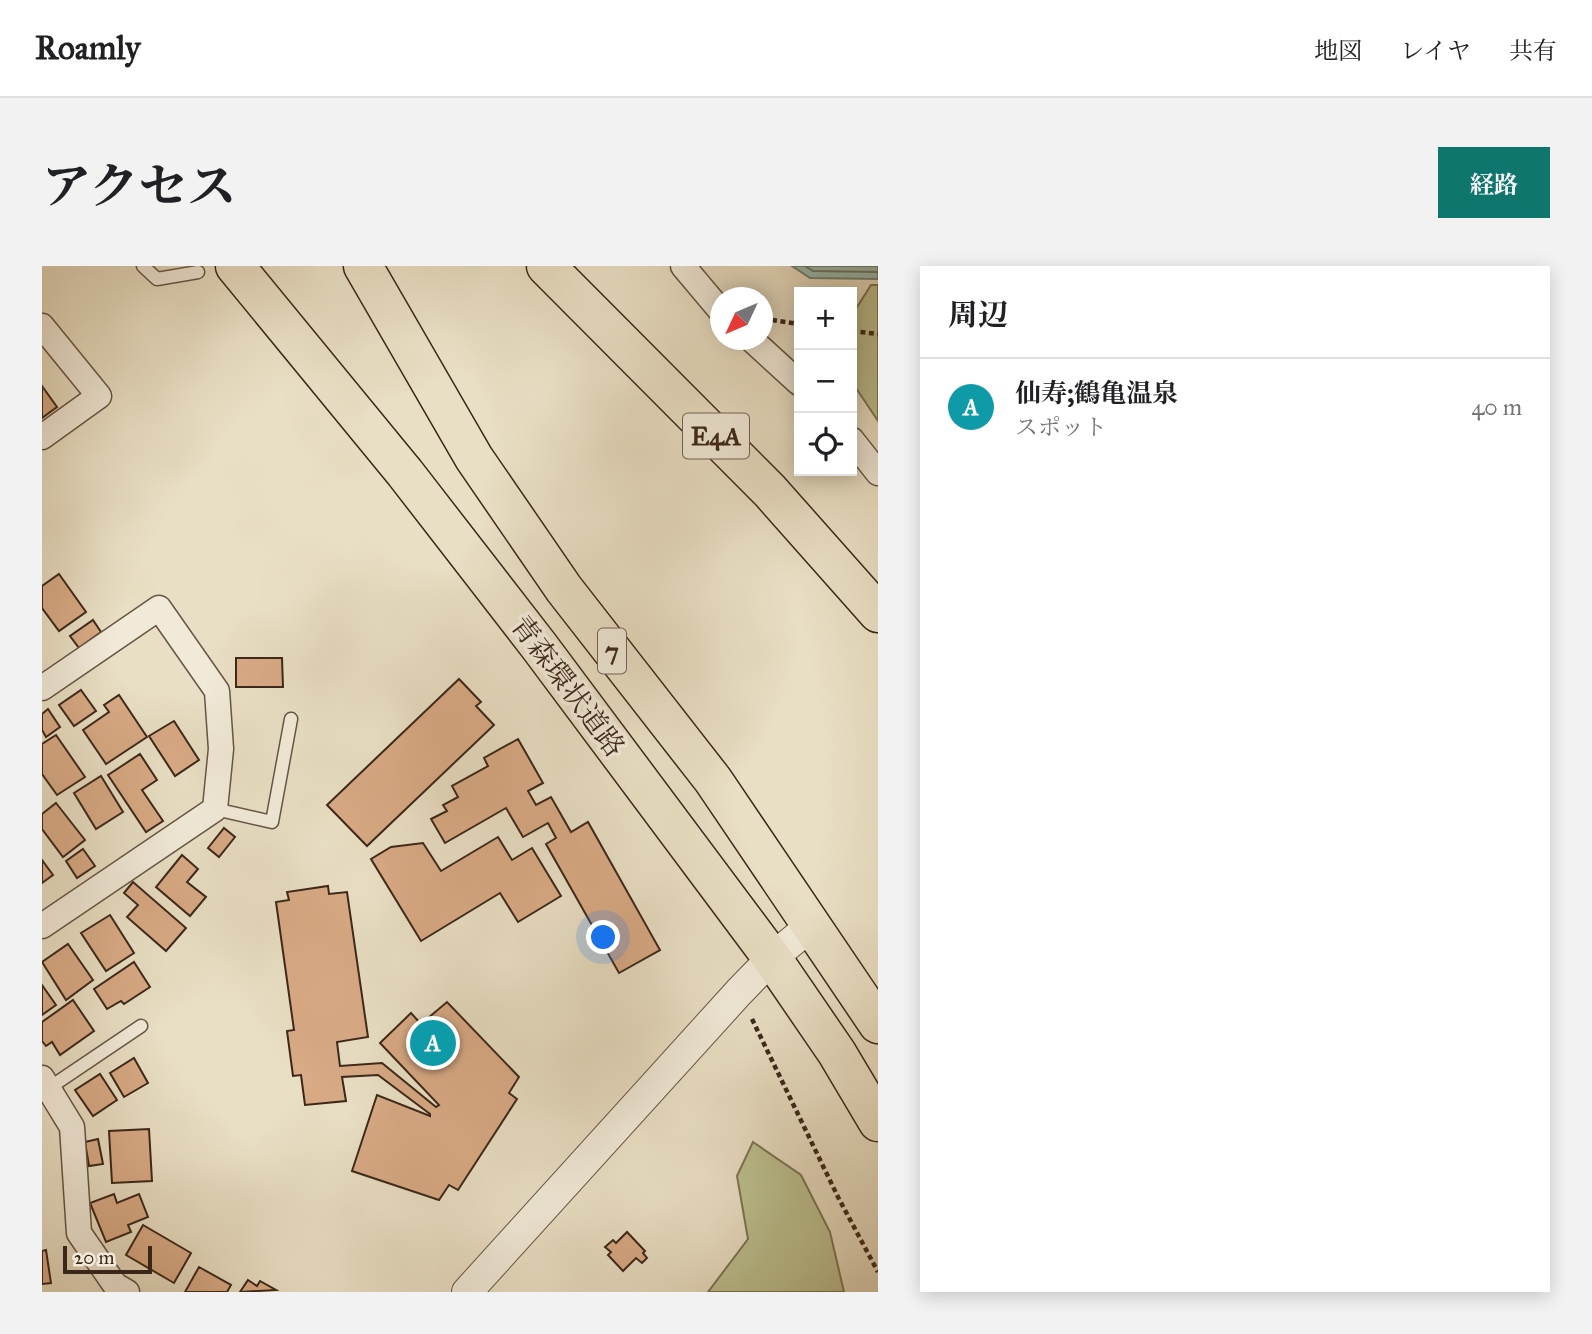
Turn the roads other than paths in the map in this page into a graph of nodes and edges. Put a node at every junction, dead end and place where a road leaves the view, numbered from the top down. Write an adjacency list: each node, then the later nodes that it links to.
1 (144, 266): 6 (lane)
2 (235, 266): 20 (highway, 青森環状道路 / 7)
3 (363, 266): 18 (highway, 青森環状道路 / 7)
4 (546, 266): 14 (highway, E4A)
5 (683, 266): 7 (street)
6 (198, 272)
7 (710, 298)
8 (42, 326): 11 (street)
9 (763, 350): 10 (street)
10 (794, 378)
11 (42, 437)
12 (857, 446): 13 (street)
13 (878, 473)
14 (878, 613)
15 (42, 688): 17 (street)
16 (291, 719): 17 (lane)
17 (215, 809): 19 (street)
18 (813, 924): 20 (street); 21 (highway, 青森環状道路 / 7)
19 (42, 926)
20 (772, 958): 24 (highway, 青森環状道路 / 7); 25 (street)
21 (878, 1024)
22 (141, 1026): 23 (lane)
23 (46, 1083): 26 (street)
24 (878, 1122)
25 (469, 1291)
26 (127, 1292)

